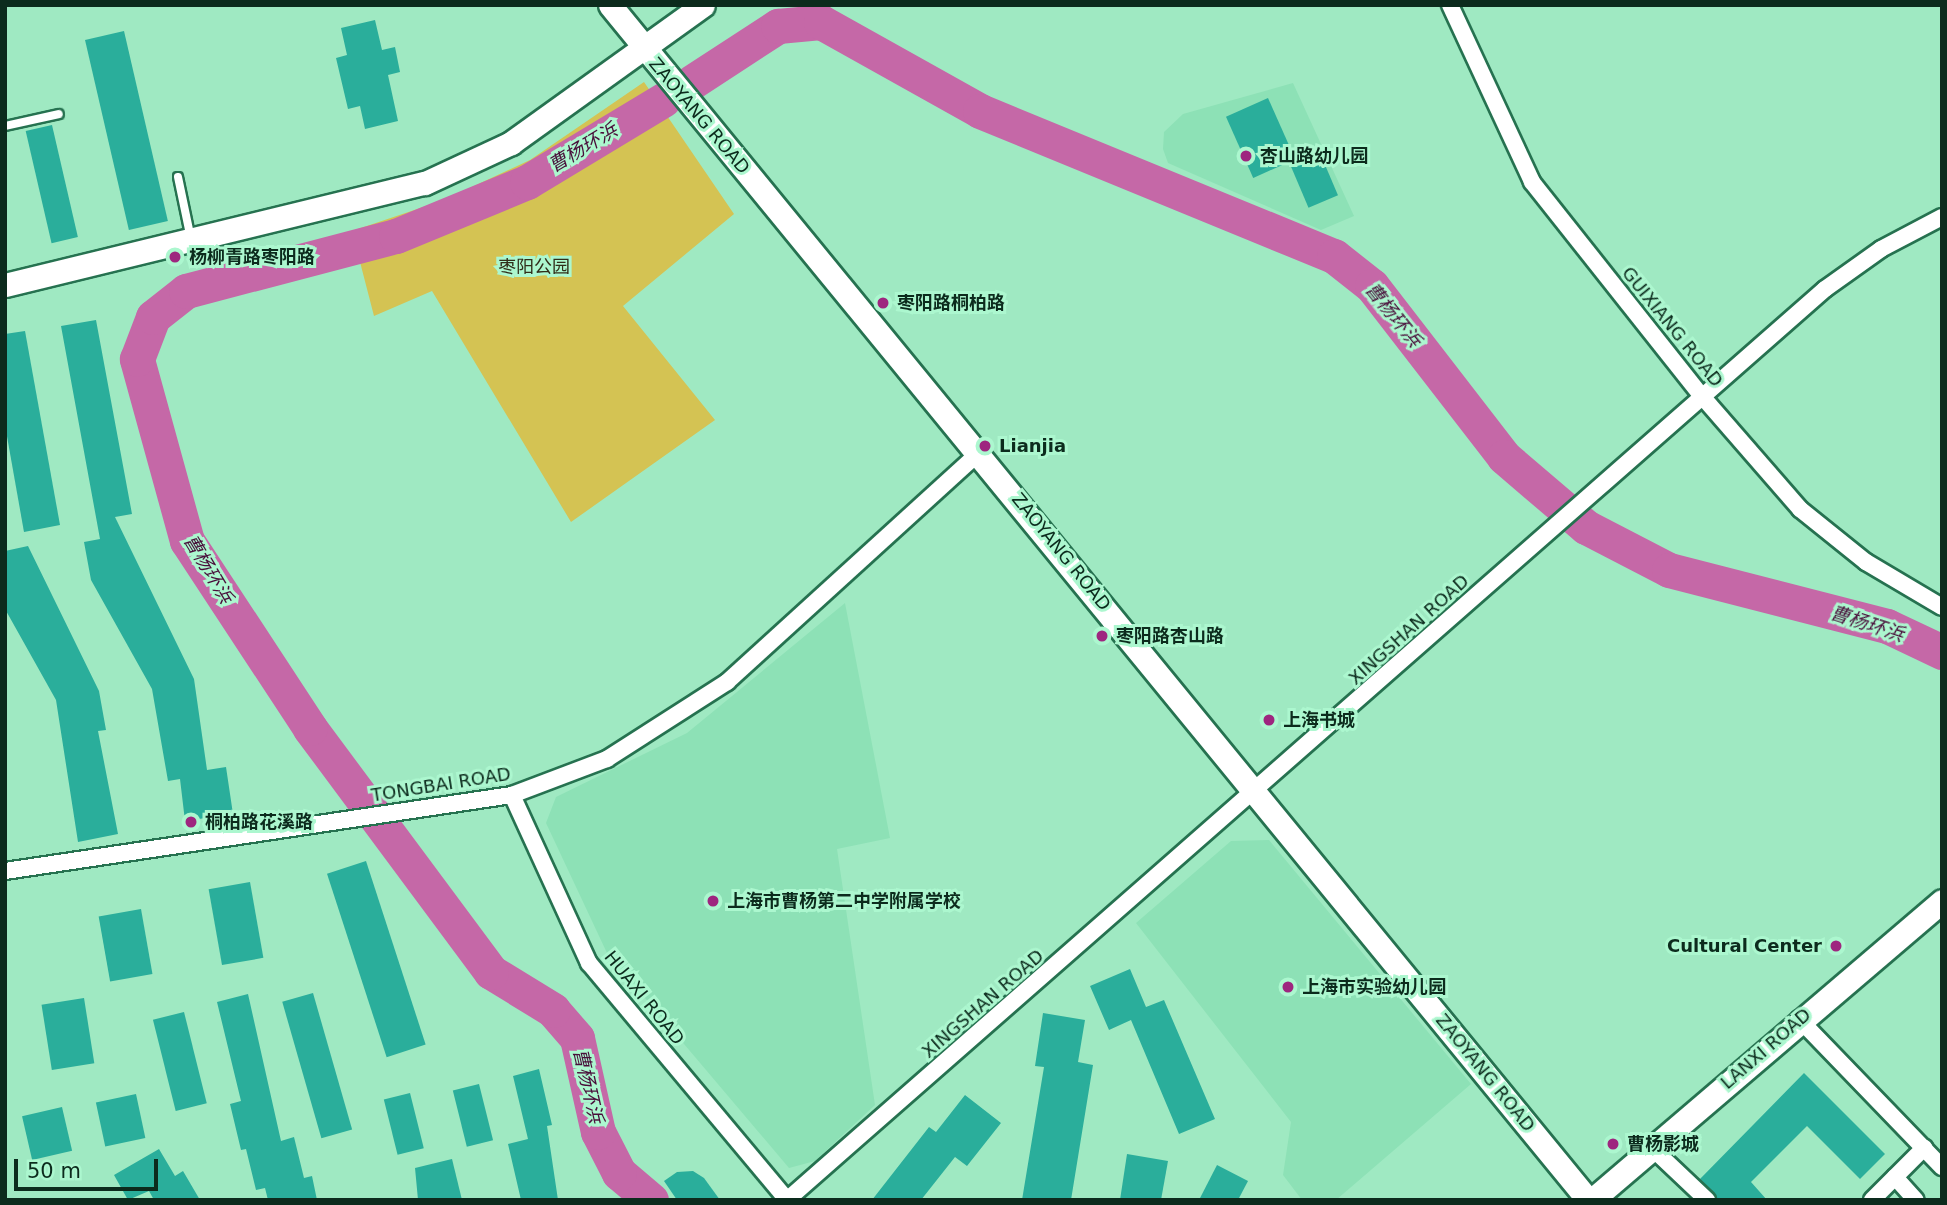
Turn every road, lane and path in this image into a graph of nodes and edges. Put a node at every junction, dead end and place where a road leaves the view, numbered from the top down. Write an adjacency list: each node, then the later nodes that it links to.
1 (610, 5): 4 (street, ZAOYANG ROAD)
2 (704, 5): 4 (street)
3 (1450, 5): 11 (street, GUIXIANG ROAD)
4 (643, 50): 9 (street); 12 (street, ZAOYANG ROAD)
5 (59, 114): 6 (lane)
6 (5, 126)
7 (178, 177): 9 (lane)
8 (1942, 217): 11 (street, XINGSHAN ROAD)
9 (191, 242): 10 (street)
10 (5, 285)
11 (1701, 395): 13 (street, GUIXIANG ROAD); 14 (street, XINGSHAN ROAD)
12 (981, 452): 14 (street, ZAOYANG ROAD); 15 (street, TONGBAI ROAD)
13 (1942, 607)
14 (1255, 793): 23 (street, XINGSHAN ROAD); 24 (street, ZAOYANG ROAD)
15 (512, 795): 16 (street, TONGBAI ROAD); 23 (street, HUAXI ROAD)
16 (5, 871)
17 (1942, 901): 18 (street, LANXI ROAD)
18 (1799, 1019): 19 (street, LANXI ROAD); 20 (street)
19 (1652, 1148): 24 (street, LANXI ROAD); 25 (street)
20 (1924, 1148): 21 (street); 22 (street)
21 (1942, 1167)
22 (1895, 1177): 26 (street); 27 (street)
23 (787, 1200)
24 (1590, 1200)
25 (1707, 1200)
26 (1872, 1200)
27 (1916, 1200)

